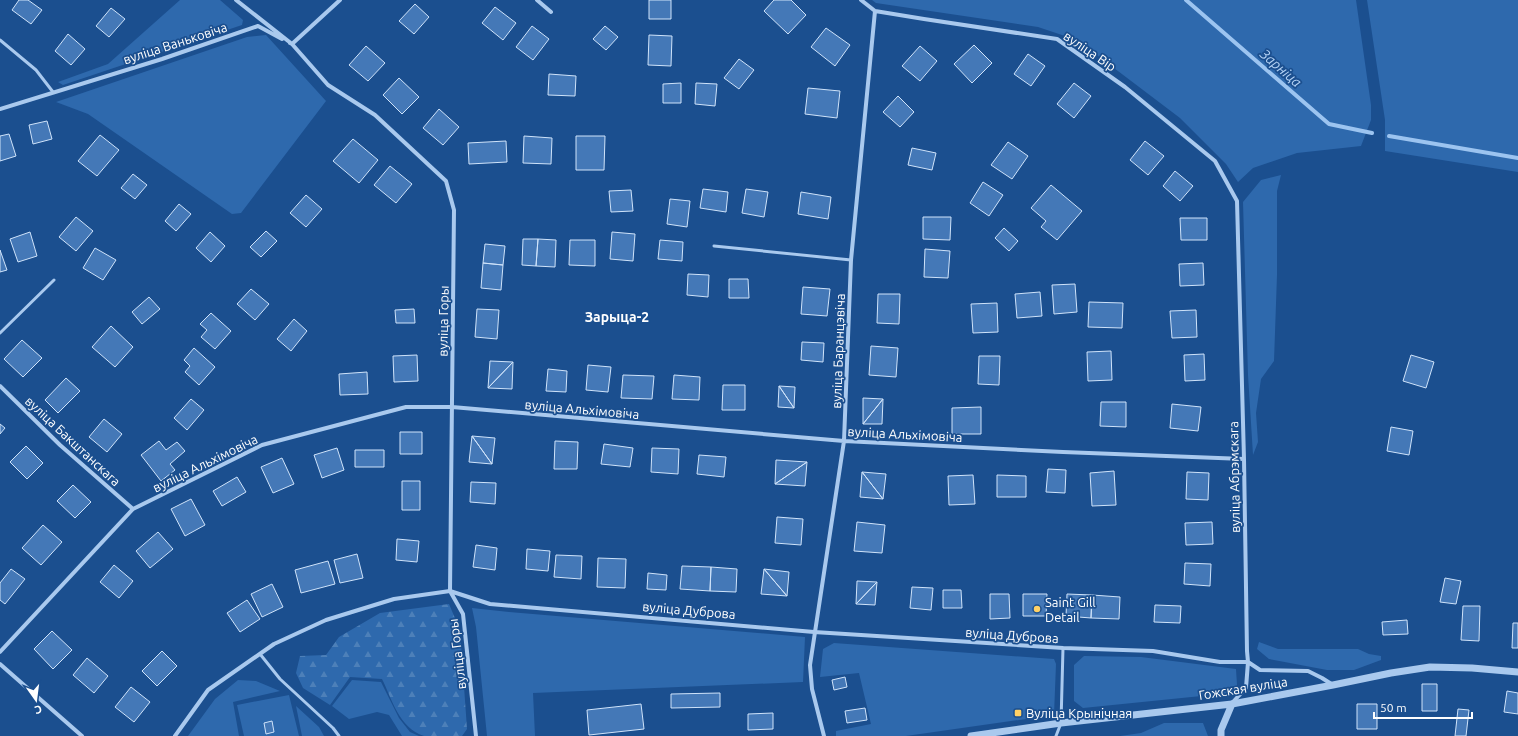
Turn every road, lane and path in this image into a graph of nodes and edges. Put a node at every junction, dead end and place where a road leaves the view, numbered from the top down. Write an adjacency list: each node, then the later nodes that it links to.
1 (236, 0): 8 (street, вуліца Горы)
2 (340, 0): 8 (street)
3 (537, 0): 6 (street)
4 (861, 0): 5 (street, вуліца Вір)
5 (875, 11): 11 (street, вуліца Вір); 13 (street, вуліца Баранцэвіча)
6 (551, 12)
7 (0, 40): 9 (lane)
8 (292, 44): 9 (street, вуліца Ваньковіча); 17 (street, вуліца Горы)
9 (53, 92): 10 (street, вуліца Ваньковіча)
10 (0, 109)
11 (1237, 201): 19 (street, вуліца Абрэмскага)
12 (714, 246): 13 (lane)
13 (851, 260): 18 (street, вуліца Баранцэвіча)
14 (54, 280): 15 (lane)
15 (0, 333)
16 (0, 386): 20 (street, вуліца Бакштанскага)
17 (452, 407): 18 (street, вуліца Альхімовіча); 20 (street, вуліца Альхімовіча); 21 (street, вуліца Горы)
18 (844, 441): 19 (street, вуліца Альхімовіча); 22 (street, вуліца Баранцэвіча)
19 (1244, 459): 26 (street, вуліца Абрэмскага)
20 (133, 509): 24 (street, вуліца Альхімовіча)
21 (450, 591): 22 (street, вуліца Дуброва); 25 (street, вуліца Дуброва); 35 (street, вуліца Горы)
22 (814, 632): 23 (street, вуліца Дуброва); 36 (street, вуліца Баранцэвіча)
23 (1063, 648): 26 (street, вуліца Дуброва); 31 (lane)
24 (0, 652)
25 (260, 654): 33 (street, вуліца Дуброва); 34 (lane)
26 (1248, 662): 29 (street); 30 (street, вуліца Абрэмскага)
27 (0, 664): 32 (street)
28 (1518, 672): 29 (street, Гожская вуліца)
29 (1333, 685): 30 (street, Гожская вуліца)
30 (1232, 704): 31 (street, Гожская вуліца); 39 (street)
31 (1061, 723): 37 (street, Гожская вуліца); 38 (lane)
32 (82, 736)
33 (175, 736)
34 (340, 736)
35 (476, 736)
36 (824, 736)
37 (971, 736)
38 (1056, 736)
39 (1221, 736)

